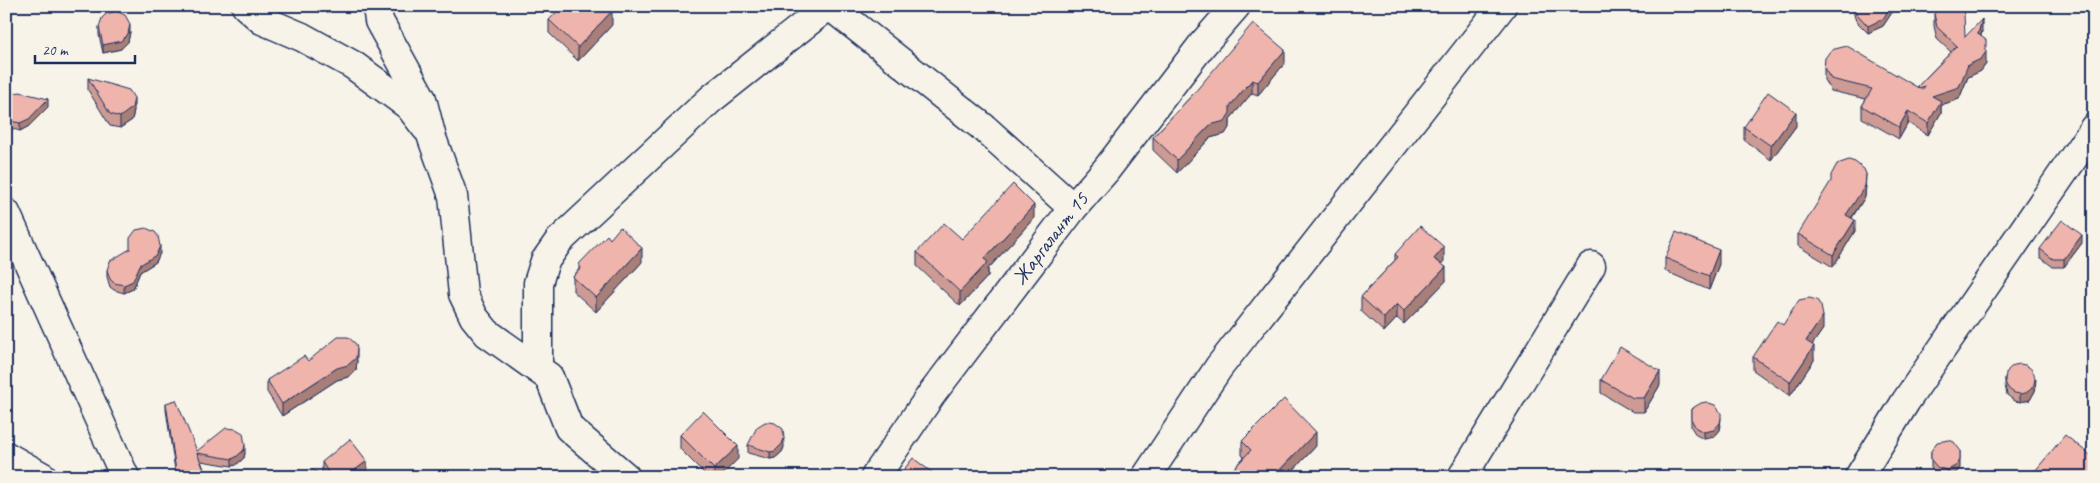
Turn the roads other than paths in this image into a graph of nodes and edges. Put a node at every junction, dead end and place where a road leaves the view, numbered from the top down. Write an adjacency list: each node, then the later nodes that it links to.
1 (246, 6): 7 (street)
2 (377, 6): 7 (street)
3 (829, 6): 8 (street); 11 (street)
4 (1236, 6): 8 (street, Жаргалант 15)
5 (1502, 6): 17 (street)
6 (2094, 128): 19 (street)
7 (432, 138): 11 (street)
8 (1073, 208): 16 (street, Жаргалант 15)
9 (6, 213): 14 (street)
10 (1591, 266): 18 (street)
11 (538, 368): 15 (street)
12 (6, 456): 13 (street)
13 (43, 477)
14 (125, 477)
15 (626, 477)
16 (874, 477)
17 (1146, 477)
18 (1462, 477)
19 (1859, 477)

